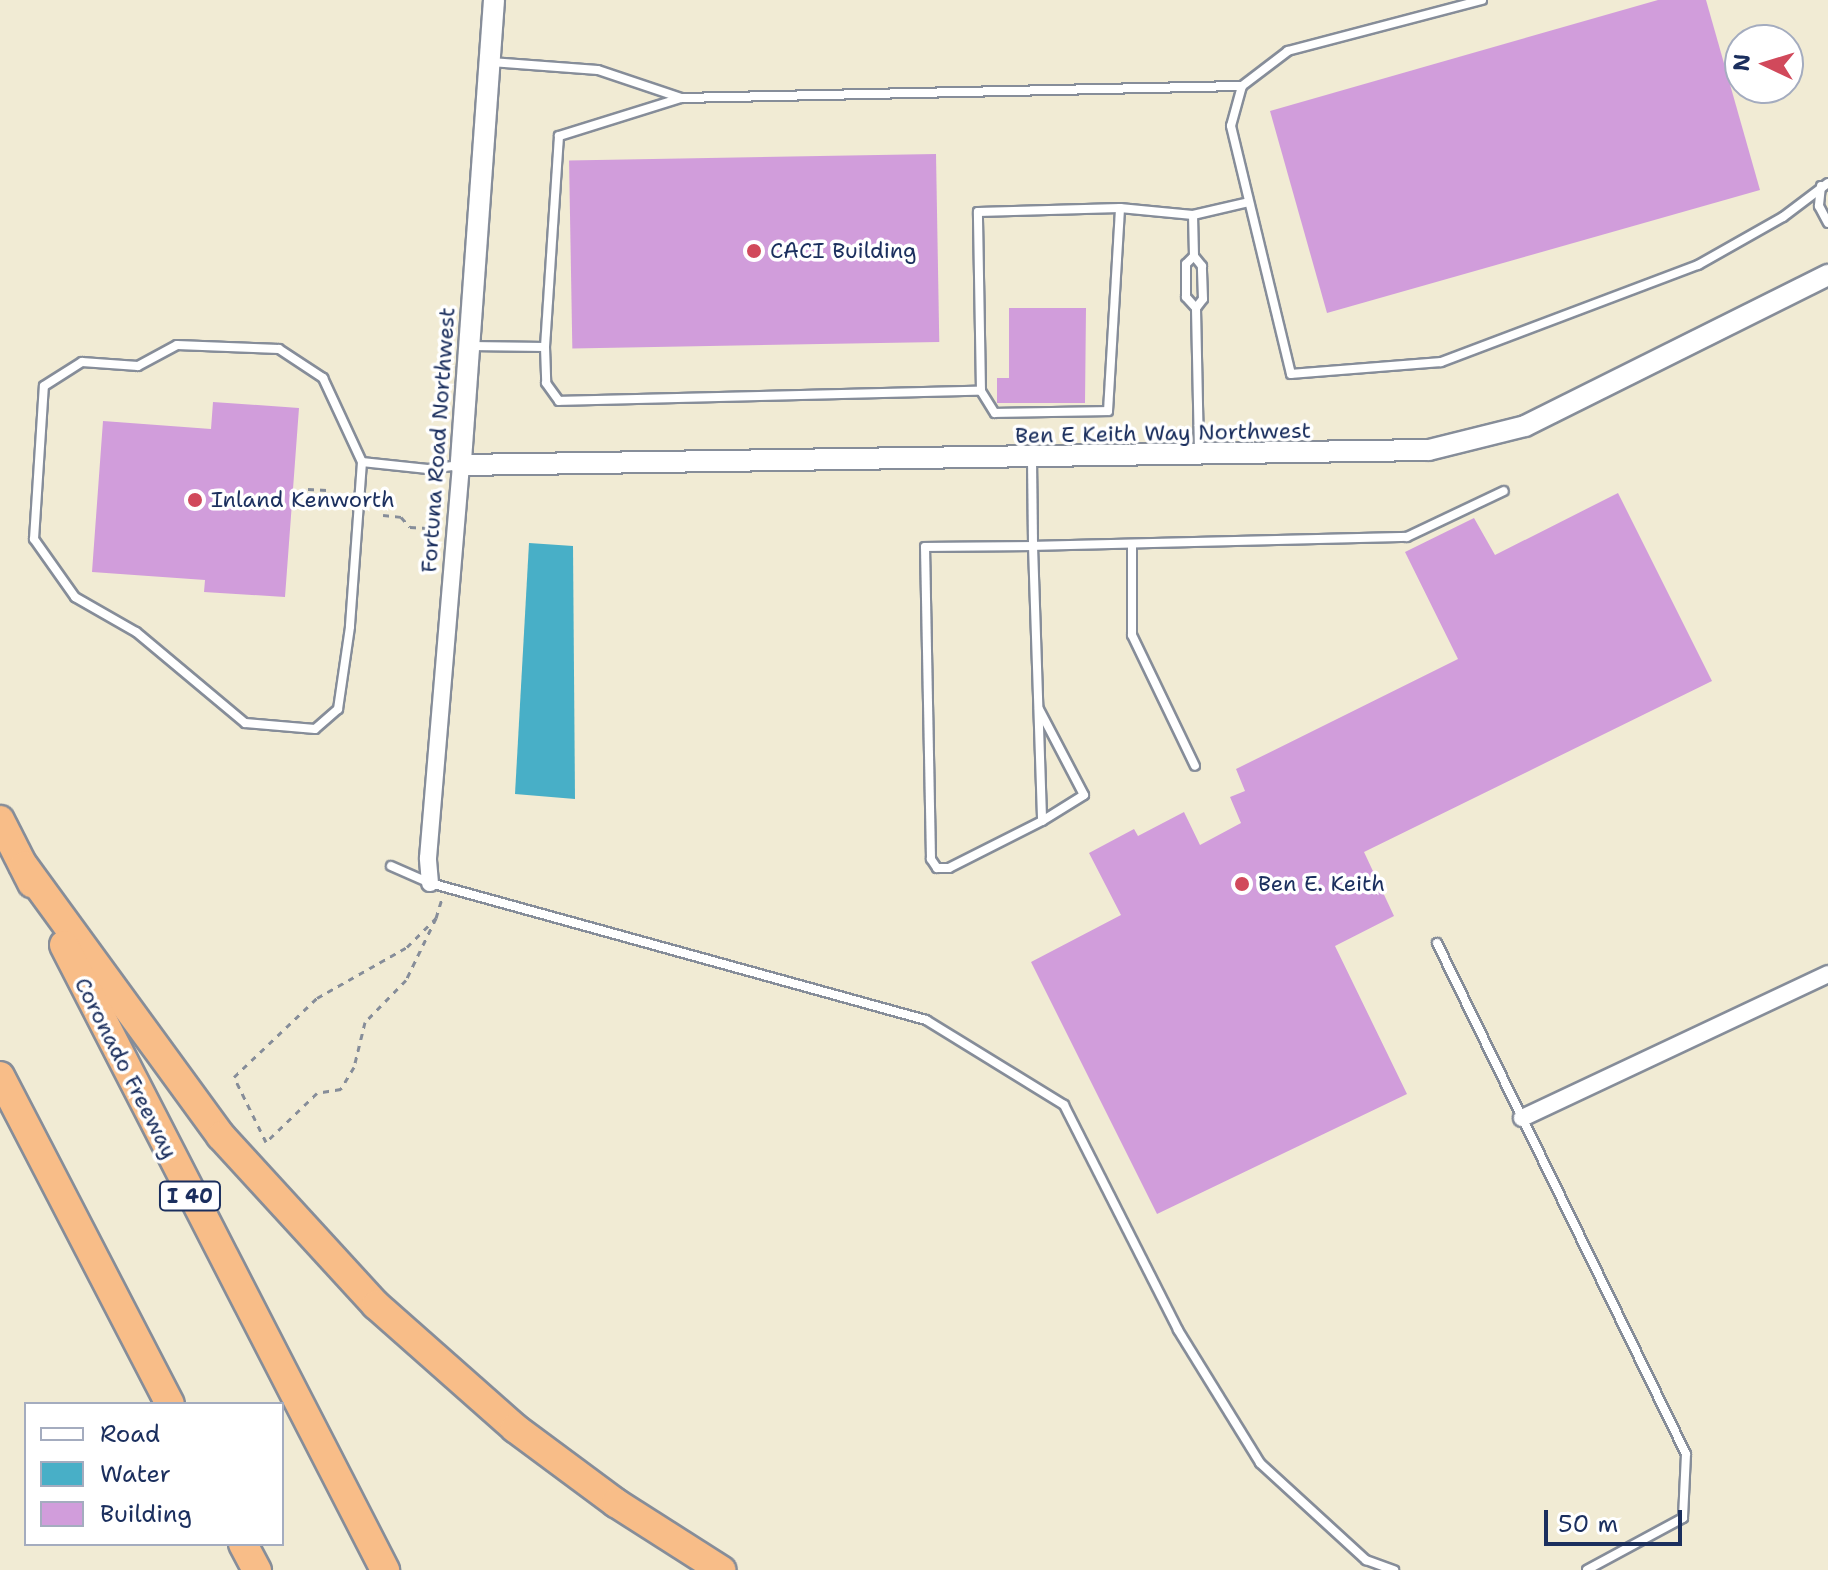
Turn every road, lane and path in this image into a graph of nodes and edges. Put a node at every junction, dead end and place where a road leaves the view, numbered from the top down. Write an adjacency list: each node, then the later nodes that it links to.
1 (494, 0): 3 (street, Fortuna Road Northwest)
2 (1482, 0): 4 (lane)
3 (490, 62): 5 (lane); 14 (street, Fortuna Road Northwest)
4 (1242, 86): 5 (lane); 7 (lane)
5 (681, 98): 15 (lane)
6 (1825, 189): 7 (lane); 10 (lane)
7 (1249, 202): 9 (lane)
8 (1120, 208): 9 (lane); 16 (lane); 16 (lane)
9 (1193, 215): 11 (lane)
10 (1828, 223)
11 (1194, 256): 13 (lane); 13 (lane)
12 (1828, 275): 17 (street, Ben E Keith Way Northwest)
13 (1196, 308): 17 (lane)
14 (470, 346): 15 (lane); 20 (street, Fortuna Road Northwest)
15 (545, 347): 16 (lane)
16 (981, 391)
17 (1199, 456): 18 (street, Ben E Keith Way Northwest)
18 (1032, 460): 20 (street, Ben E Keith Way Northwest); 27 (lane)
19 (362, 462): 19 (lane); 20 (lane)
20 (461, 465): 34 (street, Fortuna Road Northwest)
21 (308, 489): 22 (path)
22 (327, 490)
23 (1504, 491): 26 (lane)
24 (383, 515): 25 (path)
25 (432, 528)
26 (1132, 545): 27 (lane); 29 (lane)
27 (1033, 546): 28 (lane); 31 (lane)
28 (1038, 707): 31 (lane); 31 (lane)
29 (1195, 766)
30 (0, 820): 32 (highway, Coronado Freeway / I 40)
31 (1042, 821)
32 (24, 866): 43 (highway, Coronado Freeway / I 40); 44 (highway)
33 (391, 866): 34 (lane)
34 (430, 883): 35 (path); 45 (lane)
35 (436, 918): 35 (path)
36 (1437, 943): 39 (lane)
37 (1828, 974): 39 (street)
38 (0, 1076): 40 (highway)
39 (1522, 1118): 46 (lane)
40 (169, 1402)
41 (244, 1546): 42 (highway)
42 (257, 1570)
43 (385, 1570)
44 (721, 1570)
45 (1394, 1570)
46 (1587, 1570)

